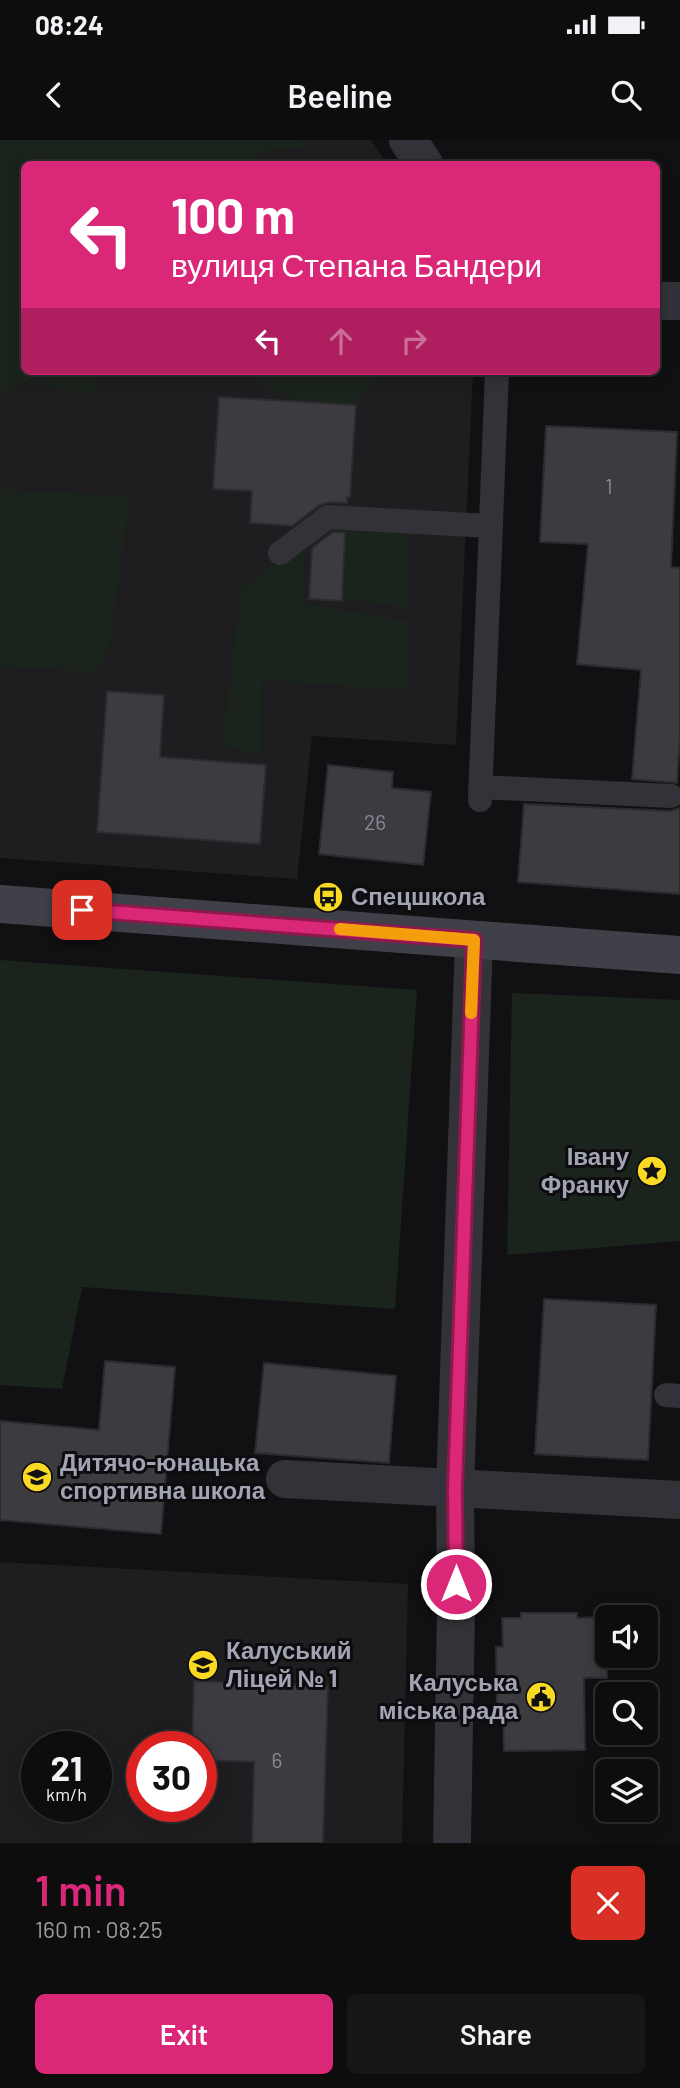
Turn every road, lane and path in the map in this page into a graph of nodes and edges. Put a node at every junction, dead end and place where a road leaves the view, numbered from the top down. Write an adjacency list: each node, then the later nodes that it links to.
1 (408, 140): 2 (street)
2 (422, 161)
3 (660, 301): 4 (street)
4 (680, 301)
5 (496, 375): 6 (lane)
6 (490, 526): 7 (lane); 8 (lane)
7 (280, 553)
8 (671, 796)
9 (0, 904): 10 (main road)
10 (474, 940): 11 (main road); 13 (street)
11 (680, 955)
12 (285, 1479): 13 (street)
13 (455, 1488): 14 (street); 15 (street)
14 (680, 1500)
15 (452, 1843)

